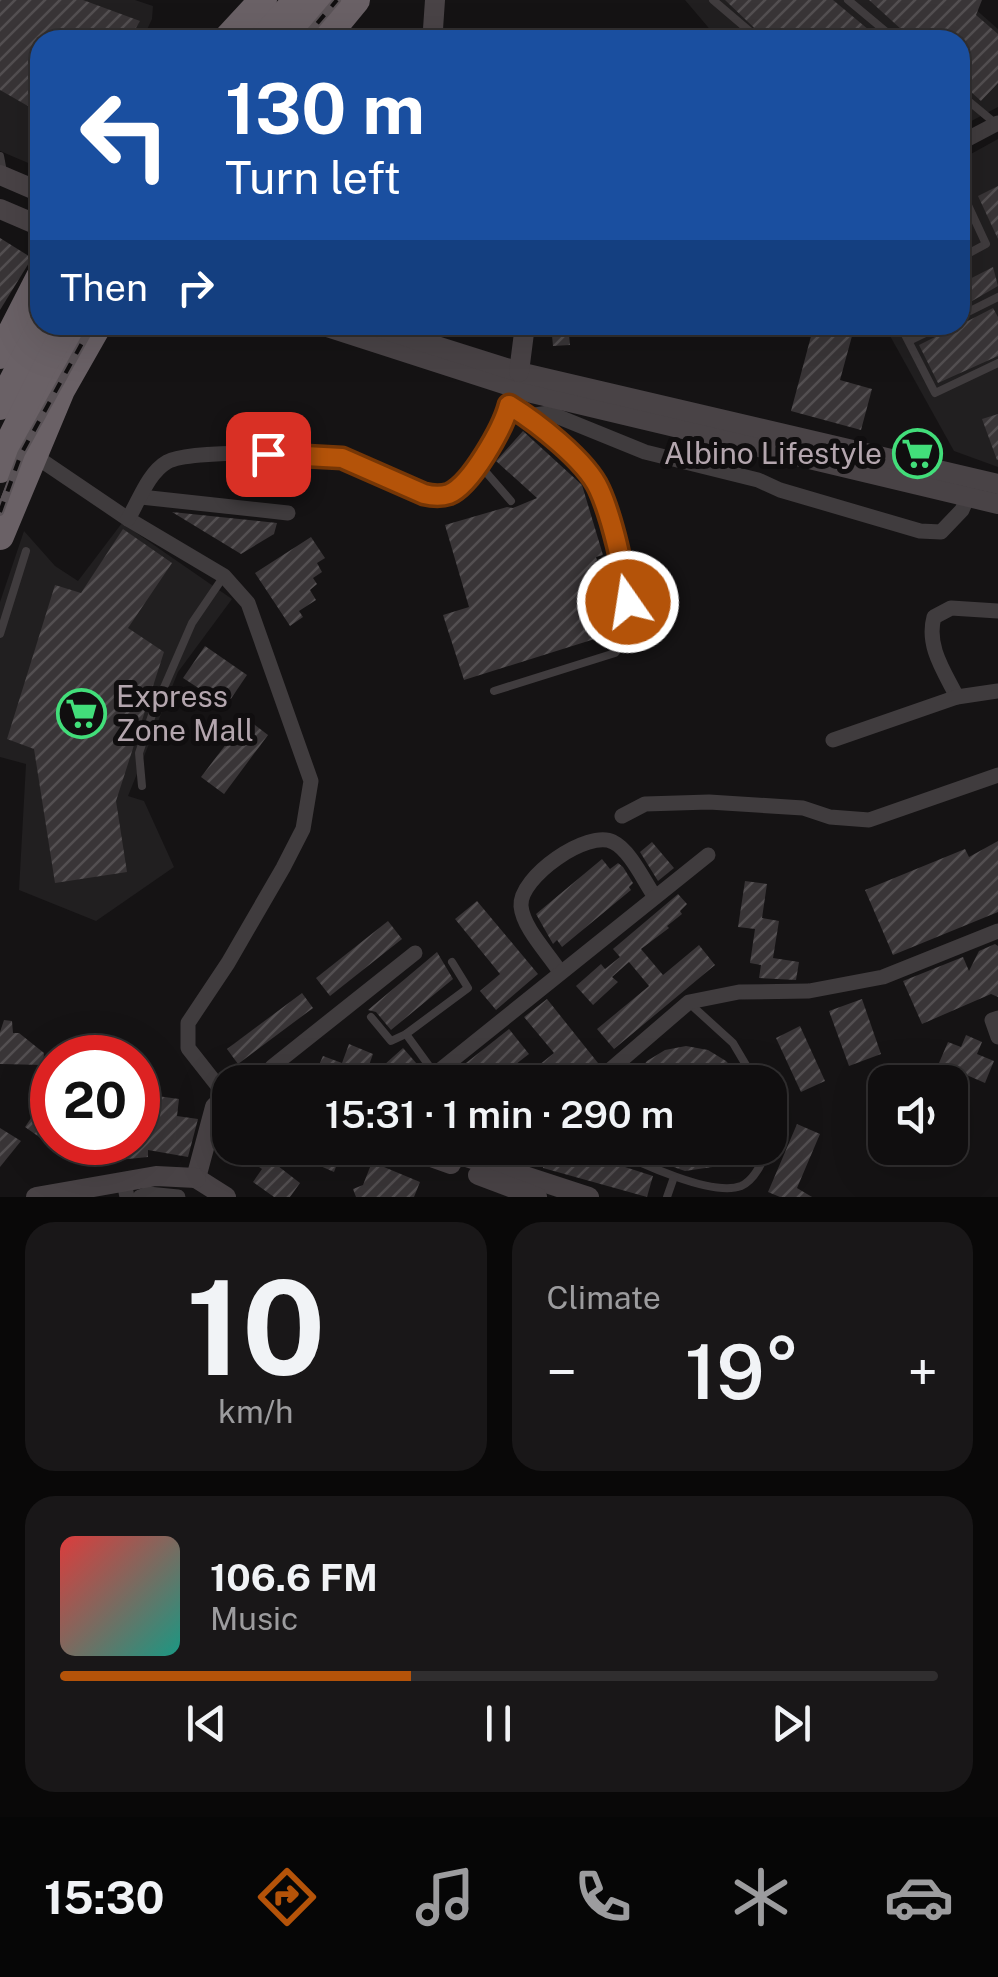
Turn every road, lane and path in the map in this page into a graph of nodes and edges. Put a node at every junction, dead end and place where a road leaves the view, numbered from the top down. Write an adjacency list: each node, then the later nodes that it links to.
1 (263, 0): 8 (highway)
2 (297, 0): 9 (highway)
3 (328, 0): 10 (highway)
4 (356, 0): 11 (highway)
5 (436, 0): 12 (main road)
6 (713, 0): 13 (lane)
7 (848, 0): 14 (lane)
8 (235, 30)
9 (271, 30)
10 (302, 30)
11 (331, 30)
12 (433, 30)
13 (748, 30)
14 (884, 30)
15 (970, 102): 16 (lane)
16 (997, 123): 17 (street)
17 (970, 138)
18 (1, 169): 19 (main road)
19 (30, 186)
20 (0, 209): 22 (main road)
21 (970, 209): 23 (lane)
22 (30, 222)
23 (970, 253)
24 (30, 297): 36 (highway)
25 (998, 297): 26 (lane)
26 (970, 311)
27 (36, 335): 39 (highway)
28 (63, 335): 43 (highway)
29 (92, 335): 41 (highway)
30 (352, 335): 38 (main road)
31 (393, 335): 38 (main road)
32 (523, 335): 38 (main road)
33 (906, 335): 35 (lane)
34 (921, 335): 35 (lane)
35 (909, 341): 37 (lane)
36 (0, 356)
37 (998, 363)
38 (514, 388): 40 (lane); 42 (street); 44 (main road)
39 (0, 406)
40 (528, 416): 46 (street); 57 (lane)
41 (32, 454): 51 (street); 52 (highway)
42 (478, 463): 47 (street); 48 (lane)
43 (0, 469)
44 (924, 475): 45 (main road); 46 (main road)
45 (998, 484)
46 (970, 494): 49 (main road)
47 (141, 497): 50 (street); 51 (street)
48 (511, 501)
49 (998, 504)
50 (288, 514)
51 (128, 519): 54 (street)
52 (0, 536)
53 (26, 551): 56 (lane)
54 (224, 576): 62 (lane); 80 (street)
55 (998, 611): 59 (street)
56 (0, 634)
57 (494, 691)
58 (998, 691): 59 (street)
59 (958, 697): 60 (street)
60 (833, 740)
61 (998, 774): 63 (street)
62 (142, 786)
63 (622, 816)
64 (708, 854): 65 (street)
65 (655, 897): 69 (street); 69 (street)
66 (998, 931): 70 (street)
67 (415, 952): 75 (street)
68 (452, 962): 73 (lane)
69 (560, 972): 77 (street)
70 (689, 1002): 78 (street); 79 (lane)
71 (371, 1016): 73 (lane)
72 (998, 1018): 74 (street)
73 (406, 1034): 76 (lane)
74 (998, 1037)
75 (274, 1065)
76 (423, 1065)
77 (446, 1065)
78 (616, 1065)
79 (746, 1065)
80 (212, 1076)
81 (212, 1115): 89 (main road)
82 (468, 1165): 87 (main road)
83 (474, 1165): 87 (main road)
84 (488, 1165): 87 (street)
85 (649, 1165): 88 (lane)
86 (760, 1165): 88 (lane)
87 (482, 1169): 91 (main road)
88 (674, 1177): 97 (lane)
89 (194, 1187): 90 (main road); 95 (main road)
90 (126, 1189): 92 (main road)
91 (537, 1193): 96 (main road)
92 (46, 1196)
93 (140, 1197): 94 (street)
94 (178, 1197)
95 (226, 1197)
96 (589, 1197)
97 (667, 1197)

